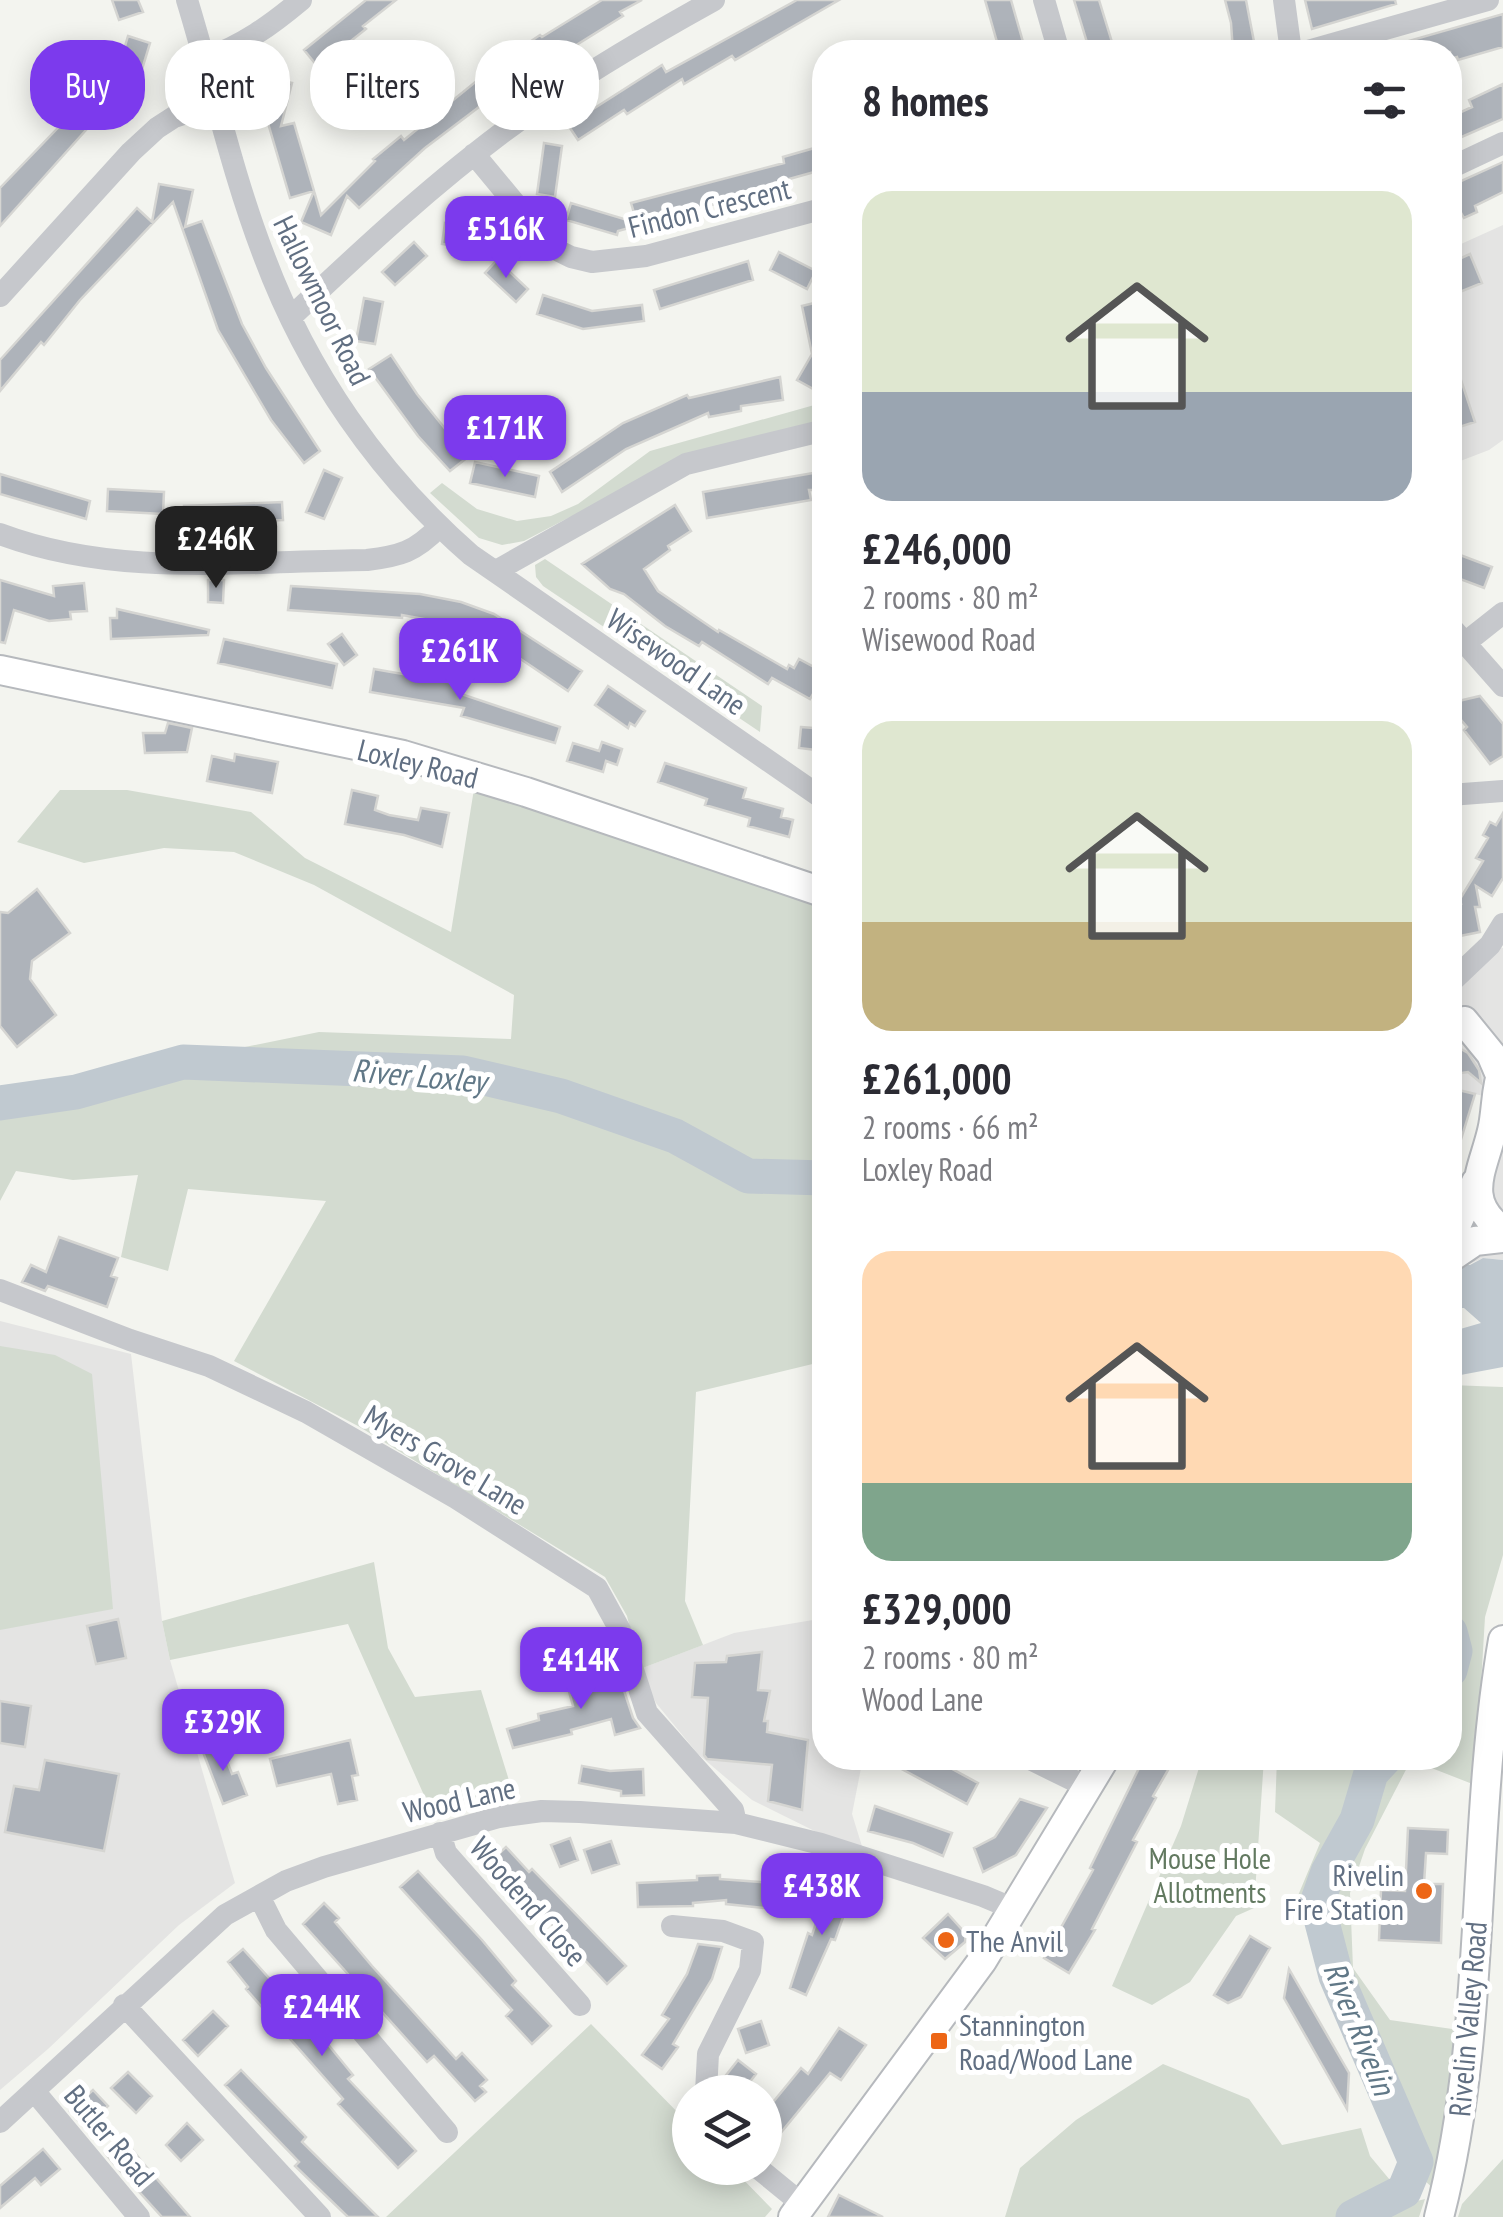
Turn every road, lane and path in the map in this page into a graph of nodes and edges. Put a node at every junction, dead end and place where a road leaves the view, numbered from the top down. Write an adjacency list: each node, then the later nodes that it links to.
1 (187, 0): 7 (street, Hallowmoor Road)
2 (301, 0): 8 (street)
3 (714, 0): 15 (street)
4 (1044, 0): 9 (street)
5 (1284, 0): 10 (street)
6 (1488, 0): 11 (street)
7 (199, 40)
8 (249, 40)
9 (1056, 40)
10 (1289, 40)
11 (1346, 40)
12 (165, 123): 18 (street)
13 (225, 130): 19 (street, Hallowmoor Road)
14 (1503, 142): 16 (street)
15 (474, 154): 17 (street, Findon Crescent); 19 (street)
16 (1462, 162)
17 (812, 211)
18 (0, 296)
19 (291, 317): 21 (street, Hallowmoor Road)
20 (812, 433): 23 (street)
21 (439, 527): 22 (street); 23 (street, Hallowmoor Road)
22 (0, 534)
23 (496, 572): 29 (street, Wisewood Lane)
24 (1503, 613): 25 (street)
25 (1462, 632)
26 (1462, 640): 28 (street)
27 (0, 670): 32 (main road, Loxley Road)
28 (1503, 686)
29 (812, 791)
30 (1503, 791): 31 (street)
31 (1462, 794)
32 (812, 889)
33 (1503, 924): 34 (street)
34 (1462, 972)
35 (1462, 1020): 37 (main road)
36 (1462, 1023): 38 (main road)
37 (1503, 1035)
38 (1502, 1072): 39 (main road)
39 (1476, 1182): 40 (main road); 41 (main road)
40 (1462, 1213)
41 (1498, 1227): 42 (main road)
42 (1462, 1249)
43 (0, 1290): 48 (street, Myers Grove Lane)
44 (1503, 1640): 63 (main road, Rivelin Valley Road)
45 (1052, 1770): 47 (street)
46 (1099, 1770): 47 (main road)
47 (1089, 1788): 51 (main road)
48 (736, 1823): 49 (street, Wood Lane); 51 (street, Wood Lane)
49 (440, 1832): 50 (street, Wood Lane); 54 (street, Woodend Close)
50 (259, 1896): 53 (street, Wood Lane); 58 (street)
51 (1014, 1909): 60 (main road)
52 (672, 1926): 55 (street)
53 (124, 2005): 56 (street, Wood Lane); 62 (street)
54 (580, 2005)
55 (707, 2075)
56 (35, 2092): 57 (street, Wood Lane); 61 (street, Butler Road)
57 (0, 2122)
58 (447, 2132)
59 (774, 2185): 60 (street)
60 (798, 2211)
61 (139, 2217)
62 (320, 2217)
63 (1440, 2217)

